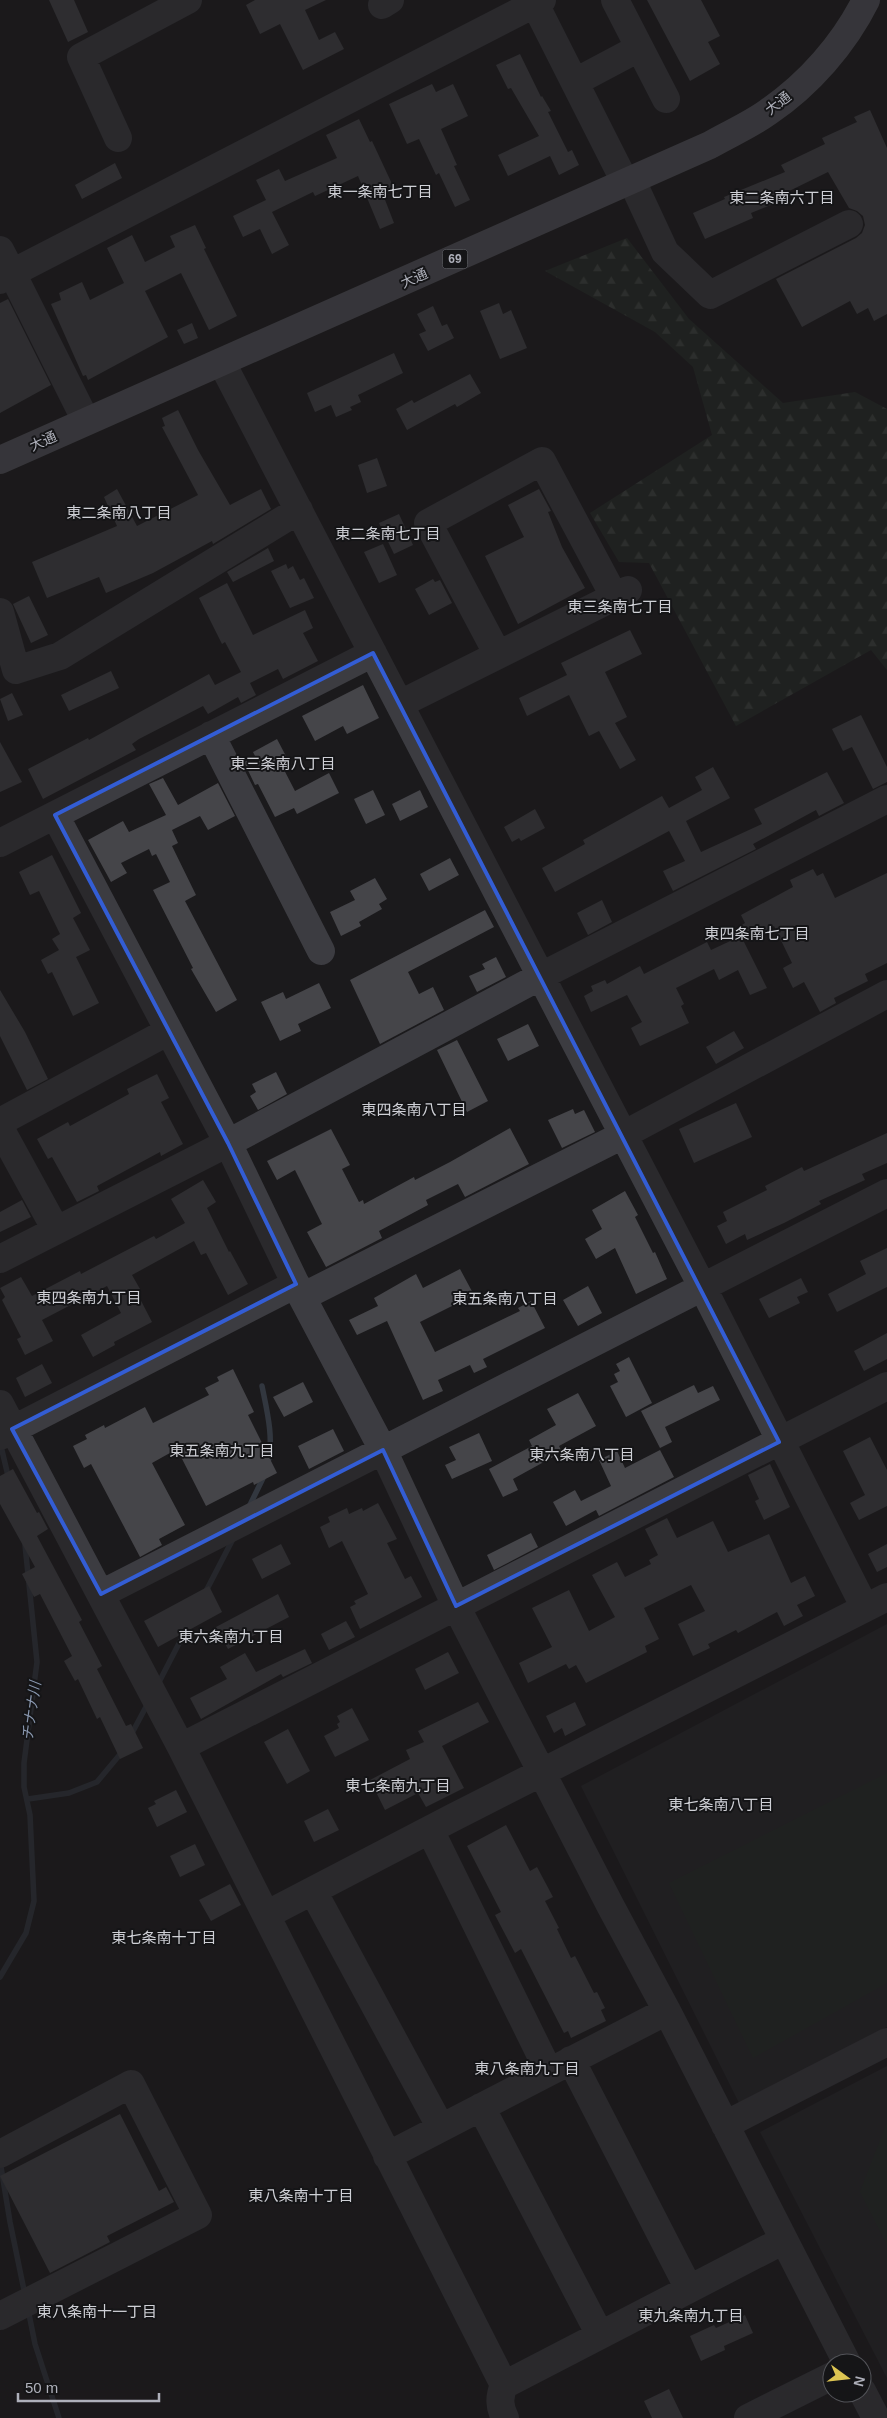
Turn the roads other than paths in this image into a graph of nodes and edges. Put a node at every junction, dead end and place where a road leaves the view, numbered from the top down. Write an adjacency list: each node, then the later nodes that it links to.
1 (188, 0): 5 (street)
2 (615, 0): 6 (street)
3 (866, 0): 10 (main road, 大通 / 69)
4 (537, 1): 7 (street); 12 (street)
5 (157, 6): 9 (street)
6 (640, 48): 7 (street); 8 (street)
7 (575, 82): 10 (street)
8 (666, 99)
9 (118, 138)
10 (629, 182): 11 (street); 13 (main road, 大通 / 69)
11 (849, 224)
12 (4, 268): 14 (street)
13 (222, 363): 14 (main road, 大通 / 69); 16 (street)
14 (86, 421): 15 (main road, 大通 / 69)
15 (0, 460)
16 (299, 510): 17 (street); 18 (street)
17 (0, 612)
18 (373, 653): 20 (street); 21 (street)
19 (498, 655): 19 (street); 20 (street)
20 (400, 704): 26 (street)
21 (211, 735): 23 (street); 25 (street)
22 (887, 799): 26 (street)
23 (55, 815): 24 (street); 28 (street)
24 (0, 843)
25 (321, 950)
26 (541, 976): 31 (street); 32 (street)
27 (887, 994): 31 (street)
28 (169, 1031): 29 (street); 32 (street)
29 (0, 1122)
30 (0, 1128): 34 (street)
31 (623, 1135): 36 (street); 37 (street)
32 (228, 1143): 34 (street); 37 (street)
33 (887, 1193): 36 (street)
34 (56, 1230): 35 (street)
35 (0, 1259)
36 (702, 1288): 41 (street); 42 (street)
37 (299, 1290): 40 (street); 42 (street)
38 (887, 1386): 41 (street)
39 (0, 1404): 40 (street)
40 (6, 1432): 43 (street)
41 (779, 1442): 44 (street); 45 (street)
42 (382, 1450): 43 (street); 45 (street)
43 (101, 1594): 46 (street)
44 (876, 1602): 47 (street)
45 (456, 1606): 46 (street); 47 (street)
46 (181, 1747): 50 (street)
47 (542, 1773): 48 (street); 51 (street)
48 (430, 1830): 49 (street); 53 (street)
49 (313, 1891): 50 (street); 56 (street)
50 (266, 1915): 58 (street)
51 (667, 2011): 53 (street); 55 (street)
52 (887, 2042): 55 (street)
53 (560, 2066): 54 (street); 60 (street)
54 (481, 2107): 56 (street); 62 (street)
55 (725, 2125): 59 (street)
56 (441, 2128): 58 (street)
57 (0, 2154): 61 (street)
58 (386, 2156): 65 (street)
59 (784, 2240): 60 (street); 63 (street)
60 (689, 2289): 62 (street)
61 (0, 2316)
62 (600, 2335): 65 (street)
63 (842, 2353)
64 (822, 2381): 68 (street)
65 (504, 2385): 67 (street)
66 (868, 2403): 69 (street)
67 (505, 2418)
68 (748, 2418)
69 (876, 2418)

